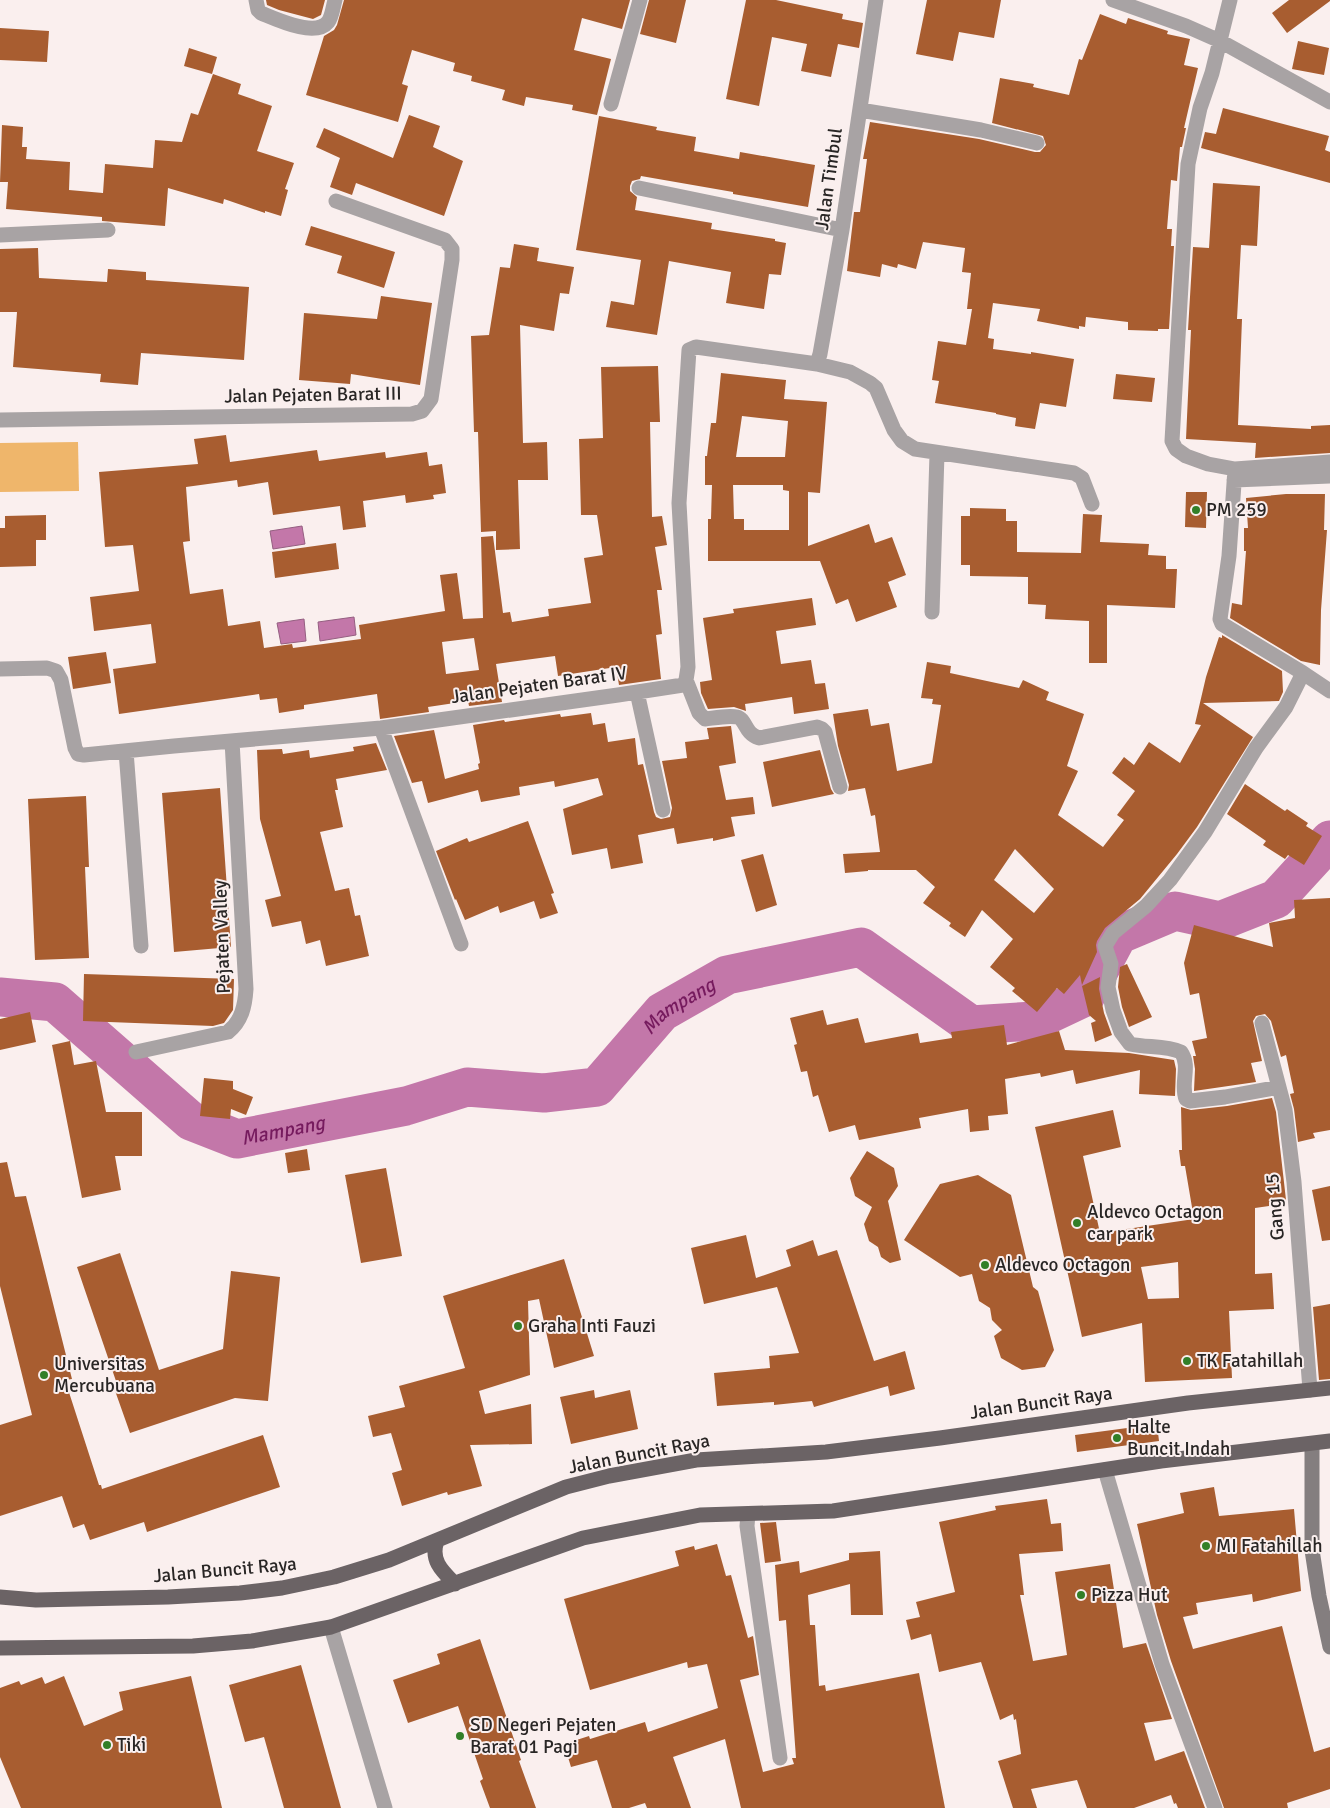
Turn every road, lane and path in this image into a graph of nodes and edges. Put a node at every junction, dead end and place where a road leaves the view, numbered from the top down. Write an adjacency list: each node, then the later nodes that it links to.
1 (256, 0): 2 (street)
2 (334, 0)
3 (640, 0): 9 (street)
4 (876, 0): 10 (street, Jalan Timbul)
5 (1113, 0): 7 (street)
6 (1230, 0): 7 (street)
7 (1220, 41): 8 (street); 21 (street)
8 (1330, 102)
9 (611, 104)
10 (860, 110): 11 (street); 15 (street, Jalan Timbul)
11 (1036, 143)
12 (639, 188): 15 (street)
13 (336, 201): 18 (street, Jalan Pejaten Barat III)
14 (108, 230): 16 (street)
15 (842, 230): 17 (street, Jalan Timbul)
16 (0, 235)
17 (817, 364): 19 (street); 27 (street)
18 (0, 420)
19 (937, 454): 23 (street); 24 (street)
20 (1330, 462): 21 (street)
21 (1235, 475): 22 (street); 26 (street)
22 (1330, 476)
23 (1092, 504)
24 (932, 612)
25 (0, 669): 32 (street, Jalan Pejaten Barat IV)
26 (1303, 673): 28 (street); 39 (street)
27 (686, 680): 29 (street, Jalan Pejaten Barat IV); 33 (street)
28 (1330, 691)
29 (636, 692): 30 (street, Jalan Pejaten Barat IV); 34 (street)
30 (381, 728): 31 (street, Jalan Pejaten Barat IV); 35 (street)
31 (232, 741): 32 (street, Jalan Pejaten Barat IV); 38 (street, Pejaten Valley)
32 (126, 751): 36 (street)
33 (840, 787)
34 (663, 810)
35 (461, 944)
36 (142, 946)
37 (1262, 1023): 39 (street, Gang 15)
38 (136, 1052)
39 (1279, 1087): 41 (street, Gang 15)
40 (1330, 1388): 41 (main road, Jalan Buncit Raya)
41 (1310, 1390): 46 (main road, Jalan Buncit Raya)
42 (1330, 1442): 43 (main road)
43 (1312, 1444): 44 (main road); 50 (street)
44 (1104, 1470): 45 (main road); 54 (street)
45 (748, 1514): 47 (main road); 52 (street)
46 (437, 1541): 47 (main road); 48 (main road, Jalan Buncit Raya)
47 (455, 1584): 49 (main road)
48 (0, 1597)
49 (331, 1627): 51 (main road); 53 (street)
50 (1330, 1647)
51 (0, 1648)
52 (780, 1758)
53 (385, 1808)
54 (1216, 1808)

